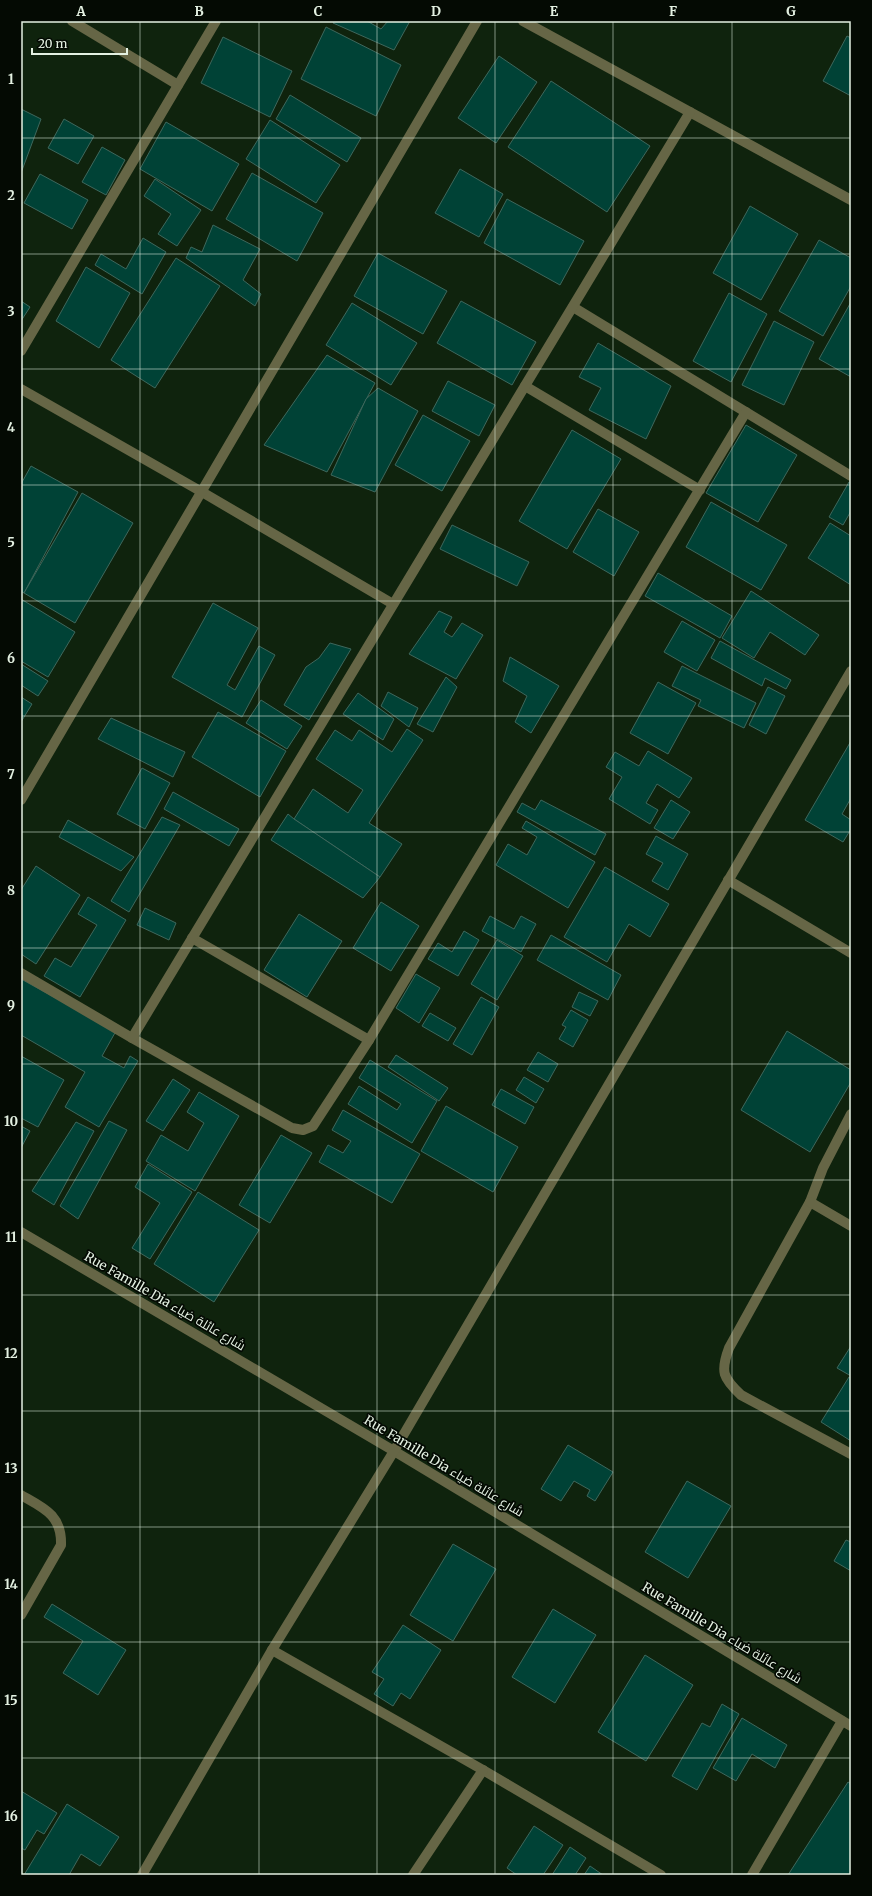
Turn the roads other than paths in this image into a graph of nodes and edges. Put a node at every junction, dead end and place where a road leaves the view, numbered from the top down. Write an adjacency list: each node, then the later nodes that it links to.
1 (72, 21): 5 (street)
2 (216, 21): 5 (street)
3 (477, 21): 15 (street)
4 (523, 21): 6 (street)
5 (178, 85): 9 (street)
6 (690, 112): 7 (street); 8 (street)
7 (851, 200)
8 (573, 307): 10 (street); 12 (street)
9 (21, 351)
10 (525, 386): 14 (street); 16 (street)
11 (21, 389): 15 (street)
12 (746, 412): 13 (street); 14 (street)
13 (851, 476)
14 (700, 490): 24 (street)
15 (202, 492): 16 (street); 18 (street)
16 (393, 604): 20 (street)
17 (851, 671): 19 (street)
18 (21, 800)
19 (728, 880): 21 (street); 29 (street)
20 (192, 938): 23 (street); 24 (street)
21 (851, 954)
22 (21, 973): 23 (street)
23 (132, 1038): 24 (street)
24 (369, 1040)
25 (851, 1114): 26 (street)
26 (810, 1202): 27 (street); 30 (street)
27 (851, 1226)
28 (21, 1232): 29 (street, Rue Famille Dia شارع عائلة ضياء)
29 (394, 1451): 33 (street); 34 (street, Rue Famille Dia شارع عائلة ضياء)
30 (851, 1454)
31 (21, 1495): 32 (street)
32 (21, 1615)
33 (272, 1650): 36 (street); 37 (street)
34 (842, 1721): 35 (street, Rue Famille Dia شارع عائلة ضياء); 40 (street)
35 (851, 1726)
36 (483, 1770): 38 (street); 39 (street)
37 (142, 1875)
38 (413, 1875)
39 (661, 1875)
40 (752, 1875)

